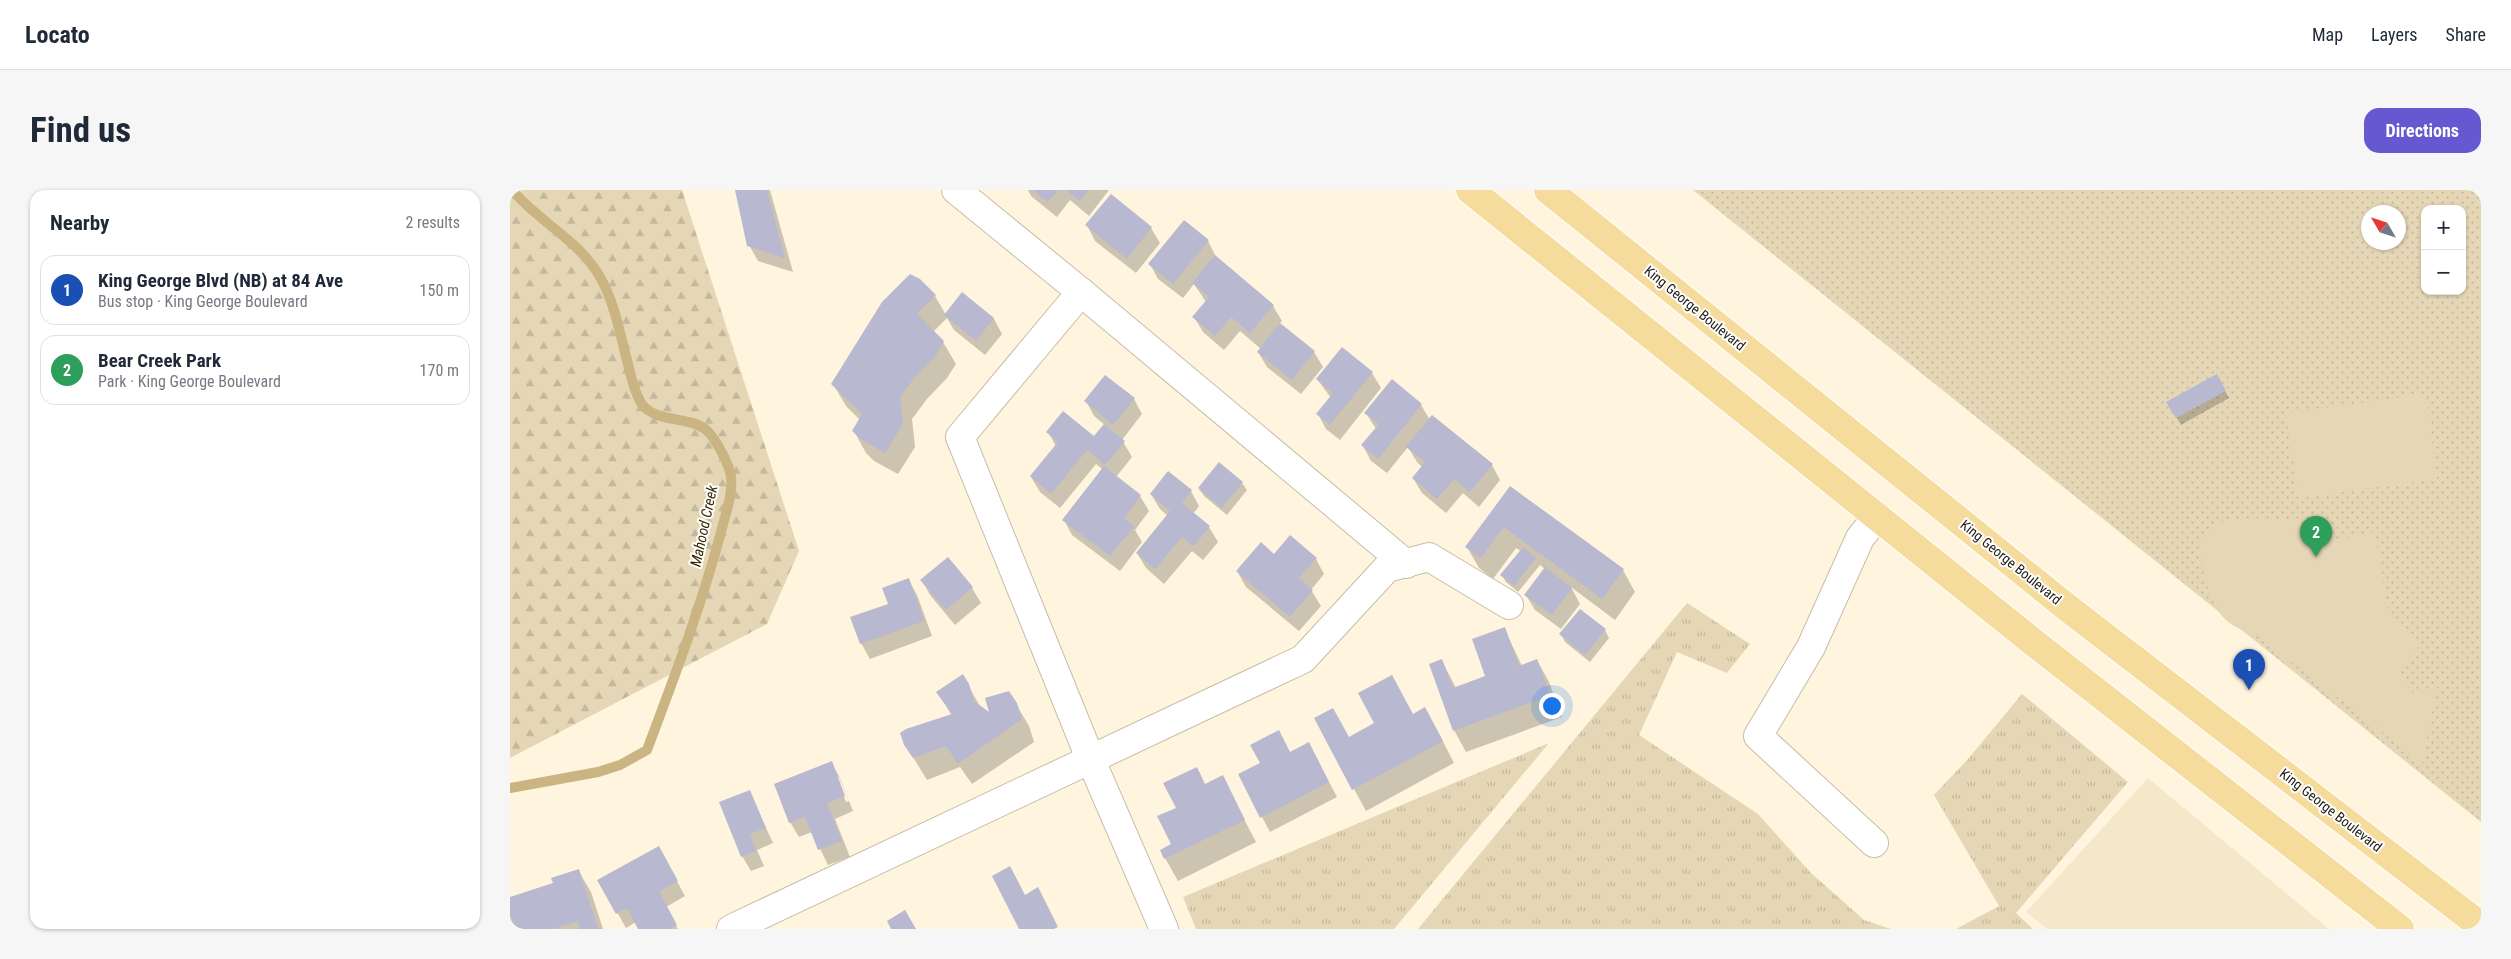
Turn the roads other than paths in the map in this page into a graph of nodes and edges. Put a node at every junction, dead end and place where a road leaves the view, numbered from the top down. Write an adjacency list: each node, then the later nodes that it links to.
1 (956, 190): 4 (lane)
2 (1470, 190): 5 (main road)
3 (1548, 190): 10 (main road, King George Boulevard)
4 (1081, 292): 6 (lane); 8 (lane)
5 (1877, 517): 9 (lane); 13 (main road)
6 (1406, 564): 7 (lane); 8 (lane)
7 (1509, 605)
8 (1090, 758): 11 (lane); 12 (lane)
9 (1874, 843)
10 (2481, 926)
11 (731, 929)
12 (1164, 929)
13 (2400, 929)

